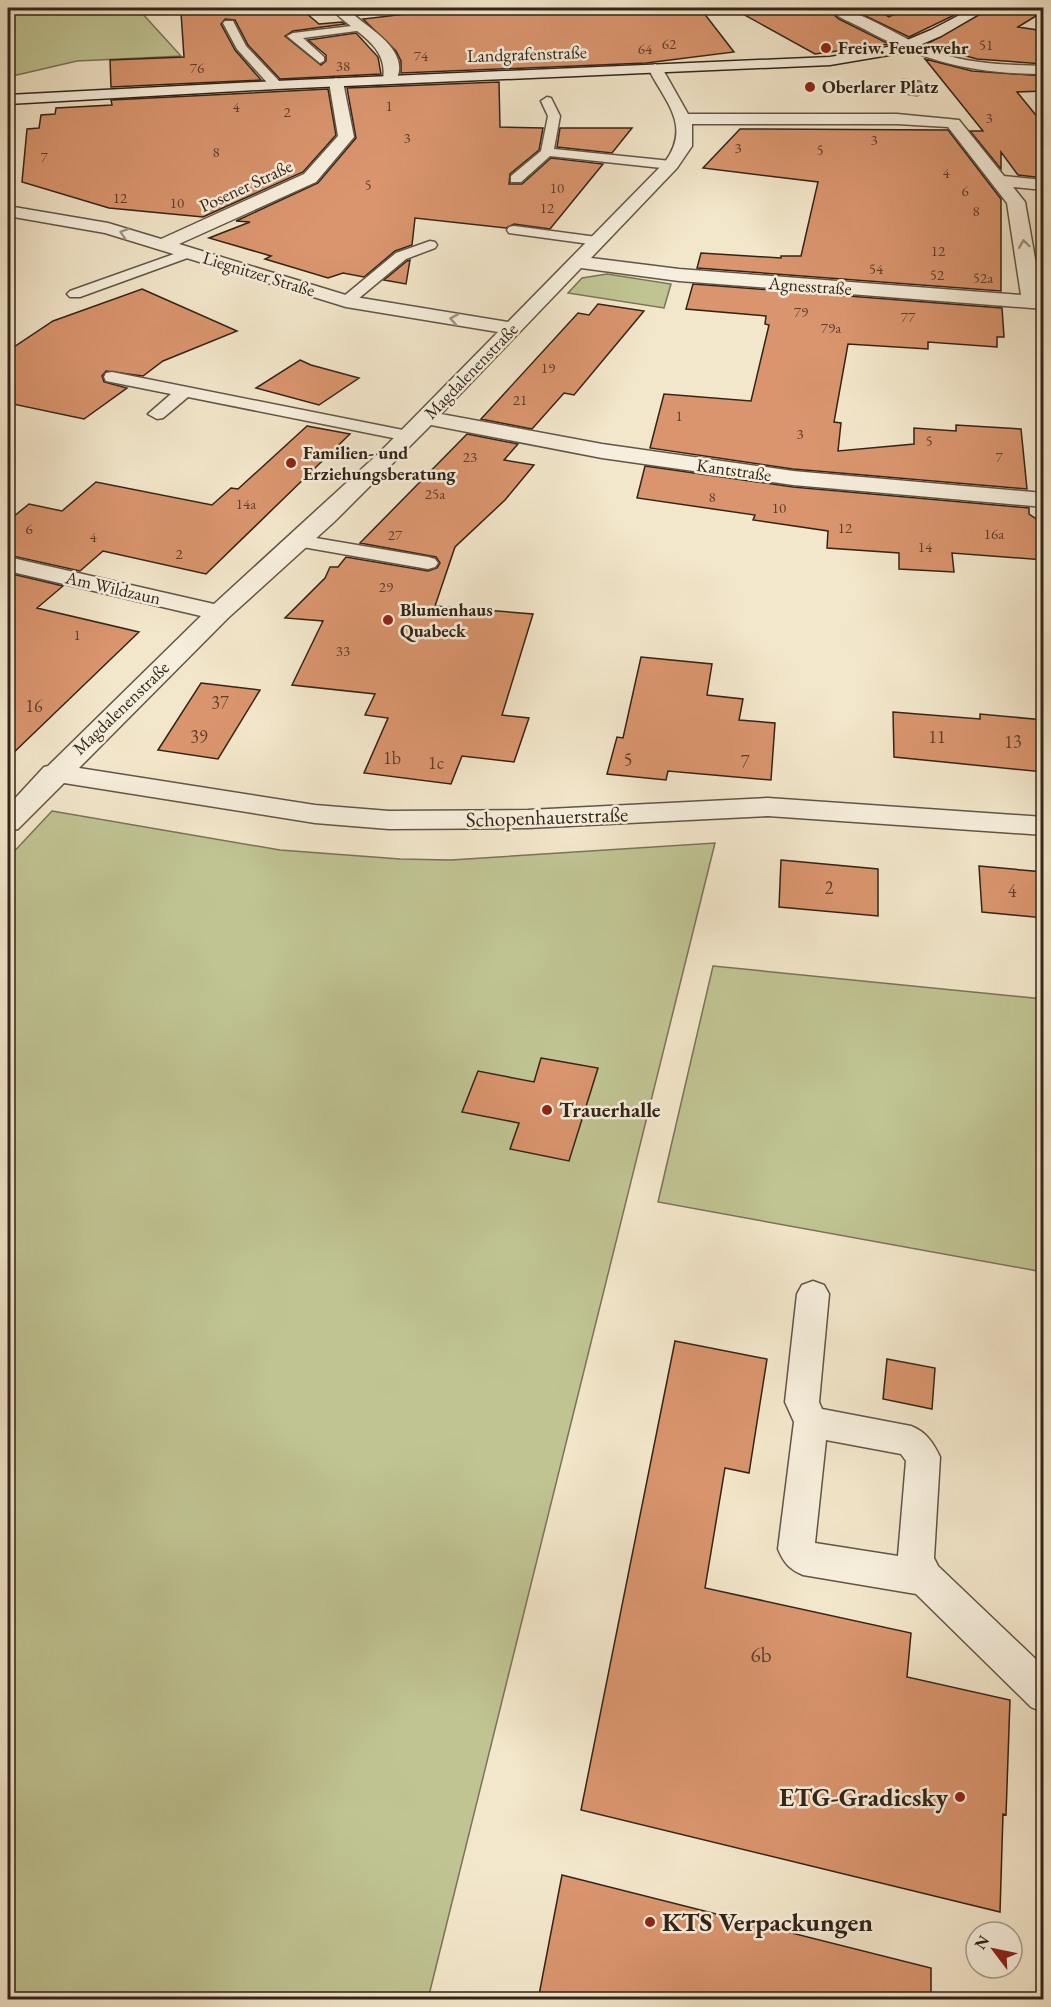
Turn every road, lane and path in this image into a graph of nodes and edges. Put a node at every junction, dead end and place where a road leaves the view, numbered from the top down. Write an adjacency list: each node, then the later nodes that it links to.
1 (386, 8): 4 (street)
2 (840, 8): 7 (street)
3 (982, 8): 7 (street, Landgrafenstraße)
4 (341, 10): 6 (street)
5 (229, 24): 13 (lane)
6 (360, 28): 8 (lane); 11 (street)
7 (910, 45): 9 (street, Landgrafenstraße); 10 (street)
8 (320, 60)
9 (655, 68): 11 (street, Landgrafenstraße); 16 (street, Magdalenenstraße)
10 (1044, 70)
11 (390, 79): 12 (street, Landgrafenstraße)
12 (336, 82): 13 (street, Landgrafenstraße); 25 (street, Posener Straße)
13 (276, 85): 14 (street, Landgrafenstraße)
14 (8, 100)
15 (547, 101): 17 (lane)
16 (682, 119): 18 (street, Magdalenenstraße); 20 (street)
17 (547, 152): 18 (lane); 19 (lane)
18 (670, 165): 24 (street, Magdalenenstraße)
19 (516, 179)
20 (1001, 181): 21 (street); 31 (street, one-way to 20)
21 (1044, 185)
22 (8, 211): 25 (street, Liegnitzer Straße, one-way to 22)
23 (514, 230): 24 (lane)
24 (597, 241): 28 (street, Magdalenenstraße)
25 (162, 245): 27 (street, Liegnitzer Straße)
26 (430, 245): 30 (lane)
27 (188, 253): 29 (lane); 30 (street, Liegnitzer Straße)
28 (577, 262): 31 (street, Agnesstraße); 32 (street, Magdalenenstraße)
29 (75, 294)
30 (346, 301): 32 (street, Liegnitzer Straße, one-way to 30)
31 (1037, 303)
32 (512, 329): 36 (street, Magdalenenstraße)
33 (112, 377): 34 (lane)
34 (184, 392): 35 (lane); 37 (lane)
35 (157, 414)
36 (426, 418): 37 (street, Magdalenenstraße); 38 (street, Kantstraße)
37 (408, 436): 39 (street, Magdalenenstraße)
38 (1044, 500)
39 (298, 541): 40 (lane); 42 (street, Magdalenenstraße)
40 (428, 563)
41 (8, 564): 42 (street, Am Wildzaun)
42 (219, 613): 43 (street, Magdalenenstraße)
43 (54, 773): 44 (street, Magdalenenstraße); 45 (street, Schopenhauerstraße)
44 (8, 822)
45 (1044, 826)
46 (813, 1294): 47 (lane)
47 (811, 1422): 48 (lane); 48 (lane)
48 (925, 1578): 49 (lane)
49 (1044, 1694)

